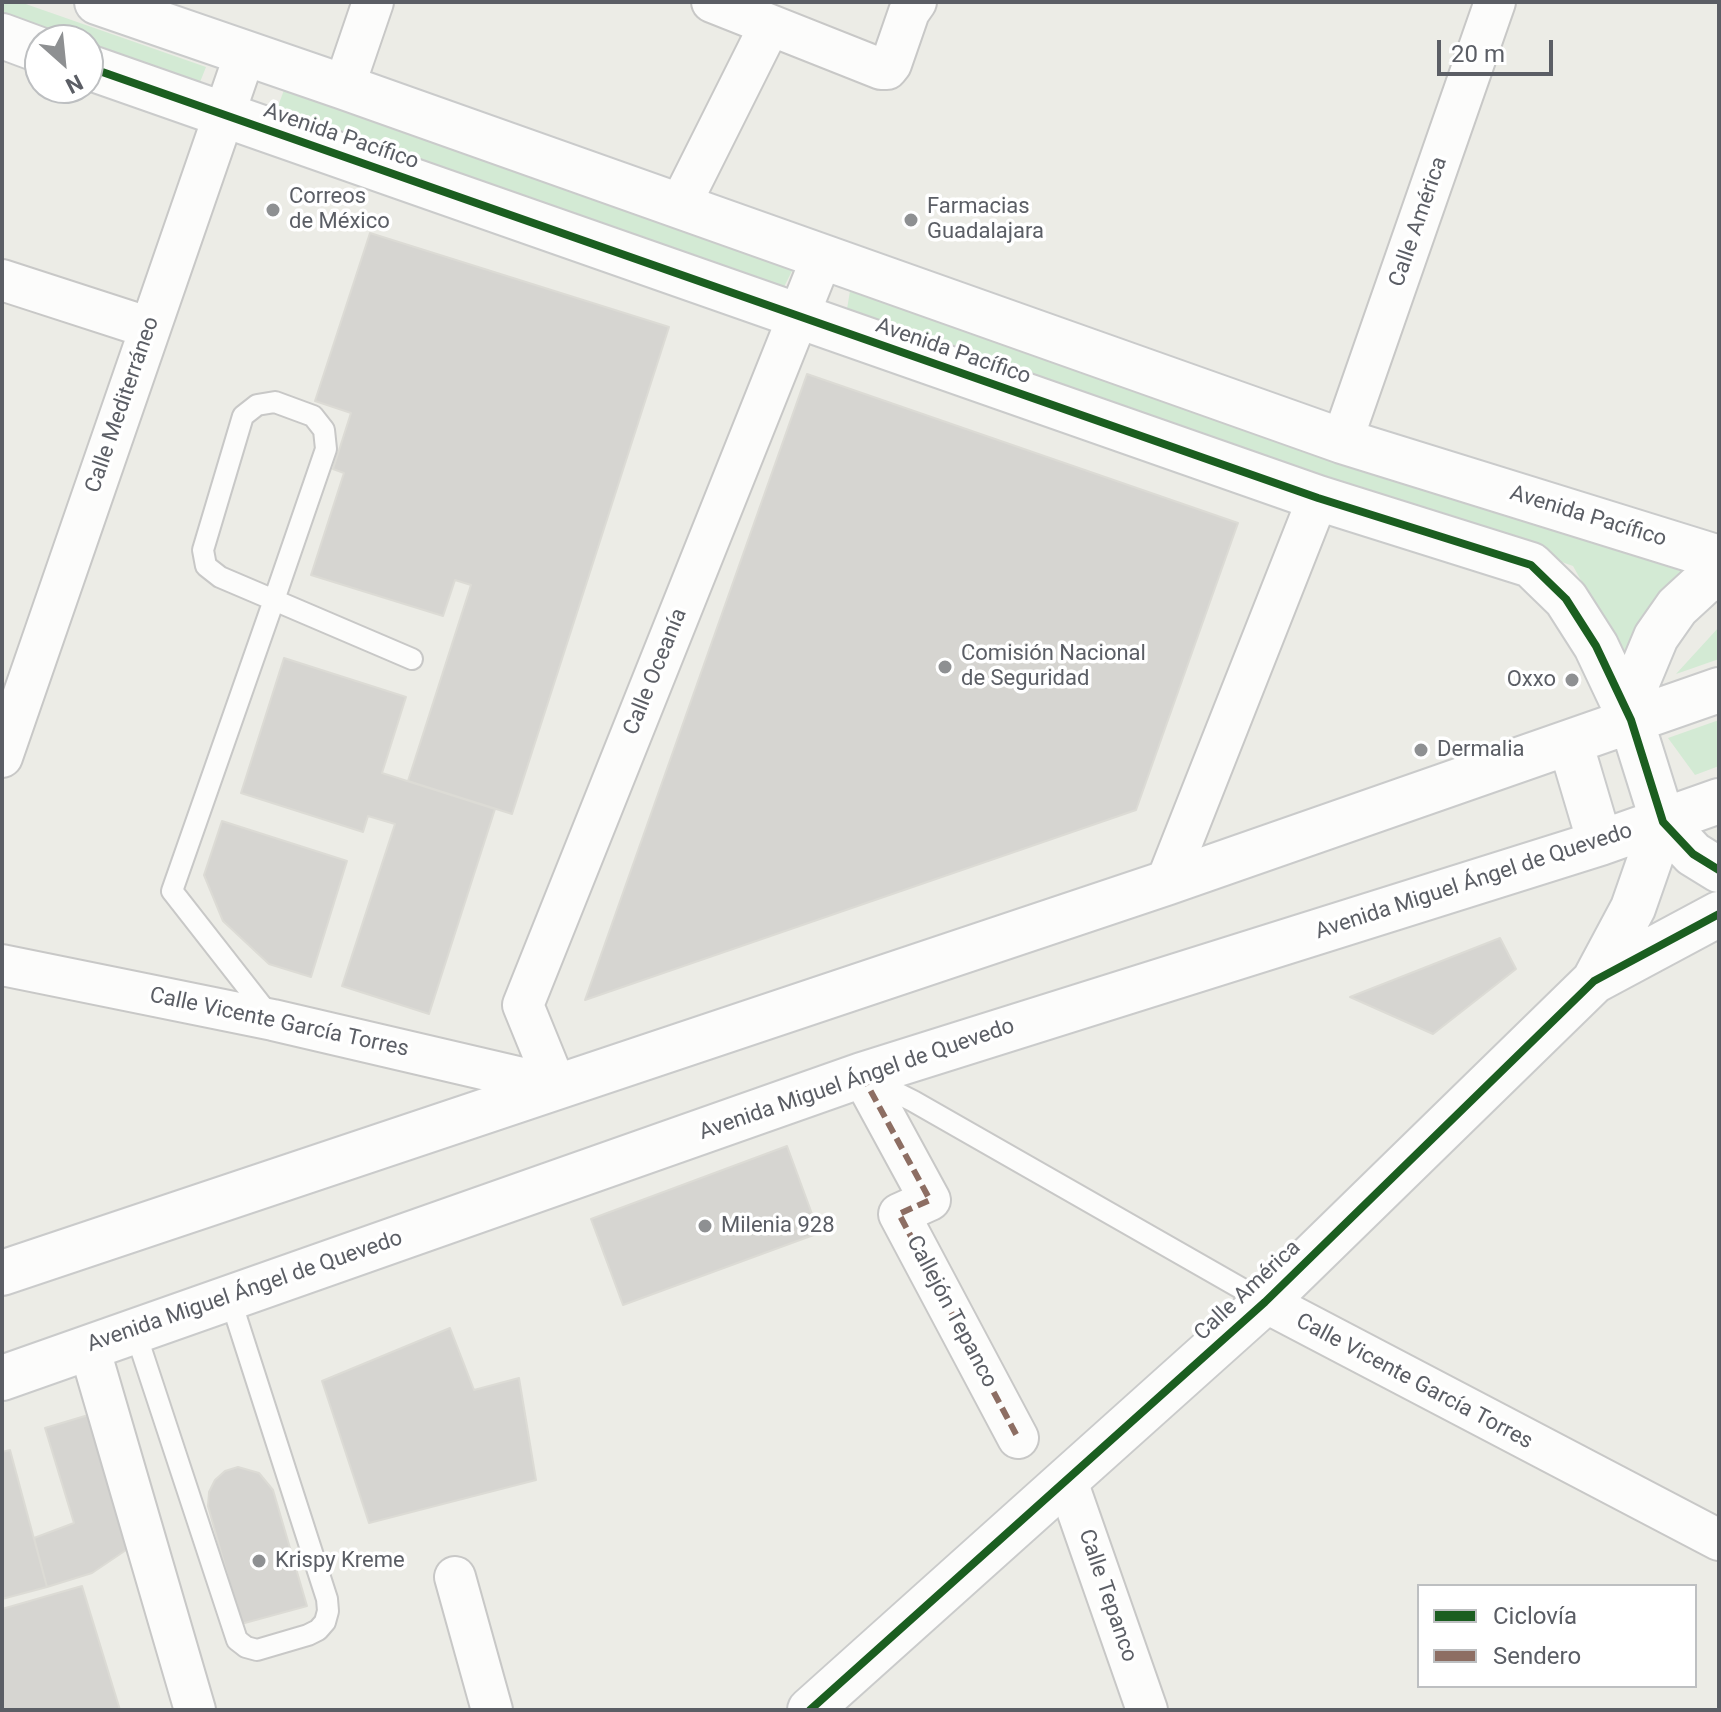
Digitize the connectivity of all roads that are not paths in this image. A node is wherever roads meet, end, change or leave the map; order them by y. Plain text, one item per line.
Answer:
1 (97, 2) edge
2 (373, 2) edge
3 (712, 2) edge
4 (916, 2) edge
5 (1495, 2) edge
6 (769, 27) junction
7 (2, 36) edge
8 (24, 44) edge
9 (245, 54) junction
10 (104, 73) edge
11 (344, 87) junction
12 (223, 114) junction
13 (679, 207) junction
14 (822, 257) junction
15 (2, 280) edge
16 (798, 317) junction
17 (150, 328) junction
18 (1342, 441) junction
19 (1318, 498) junction
20 (1719, 558) edge
21 (1719, 573) edge
22 (274, 600) junction
23 (412, 659) dead end
24 (1719, 690) edge
25 (1631, 720) junction
26 (1570, 742) junction
27 (2, 757) edge
28 (1719, 801) edge
29 (1663, 822) junction
30 (1600, 843) junction
31 (1719, 870) edge
32 (1166, 883) junction
33 (1719, 914) edge
34 (2, 965) edge
35 (1594, 981) junction
36 (273, 1020) junction
37 (862, 1075) junction
38 (556, 1086) junction
39 (2, 1273) edge
40 (230, 1298) junction
41 (1265, 1302) junction
42 (135, 1331) junction
43 (89, 1347) junction
44 (2, 1378) edge
45 (1018, 1438) dead end
46 (1067, 1481) junction
47 (1715, 1526) edge
48 (455, 1577) dead end
49 (195, 1710) edge
50 (492, 1710) edge
51 (810, 1710) edge
52 (1147, 1710) edge

1 - 9 street, Avenida Pacífico
2 - 11 street
3 - 6 street
4 - 6 street
5 - 18 street, Calle América
6 - 13 street
7 - 8 street
9 - 11 street, Avenida Pacífico
9 - 12 street, Calle Mediterráneo
10 - 12 street, Avenida Pacífico
11 - 13 street, Avenida Pacífico
12 - 16 street, Avenida Pacífico
12 - 17 street, Calle Mediterráneo
13 - 14 street, Avenida Pacífico
14 - 16 street, Calle Oceanía
14 - 18 street, Avenida Pacífico
15 - 17 street
16 - 19 street, Avenida Pacífico
16 - 38 street, Calle Oceanía
17 - 27 street, Calle Mediterráneo
18 - 20 street, Avenida Pacífico
19 - 25 street, Avenida Pacífico
19 - 32 street
21 - 25 street
22 - 22 lane
22 - 23 lane
22 - 36 lane
24 - 25 street
25 - 26 street
25 - 29 street, Avenida Pacífico
26 - 30 street
26 - 32 street
28 - 29 street, Avenida Miguel Ángel de Quevedo
29 - 30 street, Avenida Miguel Ángel de Quevedo
29 - 31 street
29 - 35 street, Calle América
30 - 37 street, Avenida Miguel Ángel de Quevedo
32 - 38 street
33 - 35 street, Calle América
34 - 36 street, Calle Vicente García Torres
35 - 41 street, Calle América
36 - 38 street, Calle Vicente García Torres
37 - 40 street, Avenida Miguel Ángel de Quevedo
37 - 41 lane, Calle Vicente García Torres
37 - 45 street, Callejón Tepanco
38 - 39 street
40 - 42 street, Avenida Miguel Ángel de Quevedo
40 - 42 lane
41 - 46 street, Calle América
41 - 47 street, Calle Vicente García Torres
42 - 43 street, Avenida Miguel Ángel de Quevedo
43 - 44 street, Avenida Miguel Ángel de Quevedo
43 - 49 street
46 - 51 street, Calle América
46 - 52 street, Calle Tepanco
48 - 50 street

